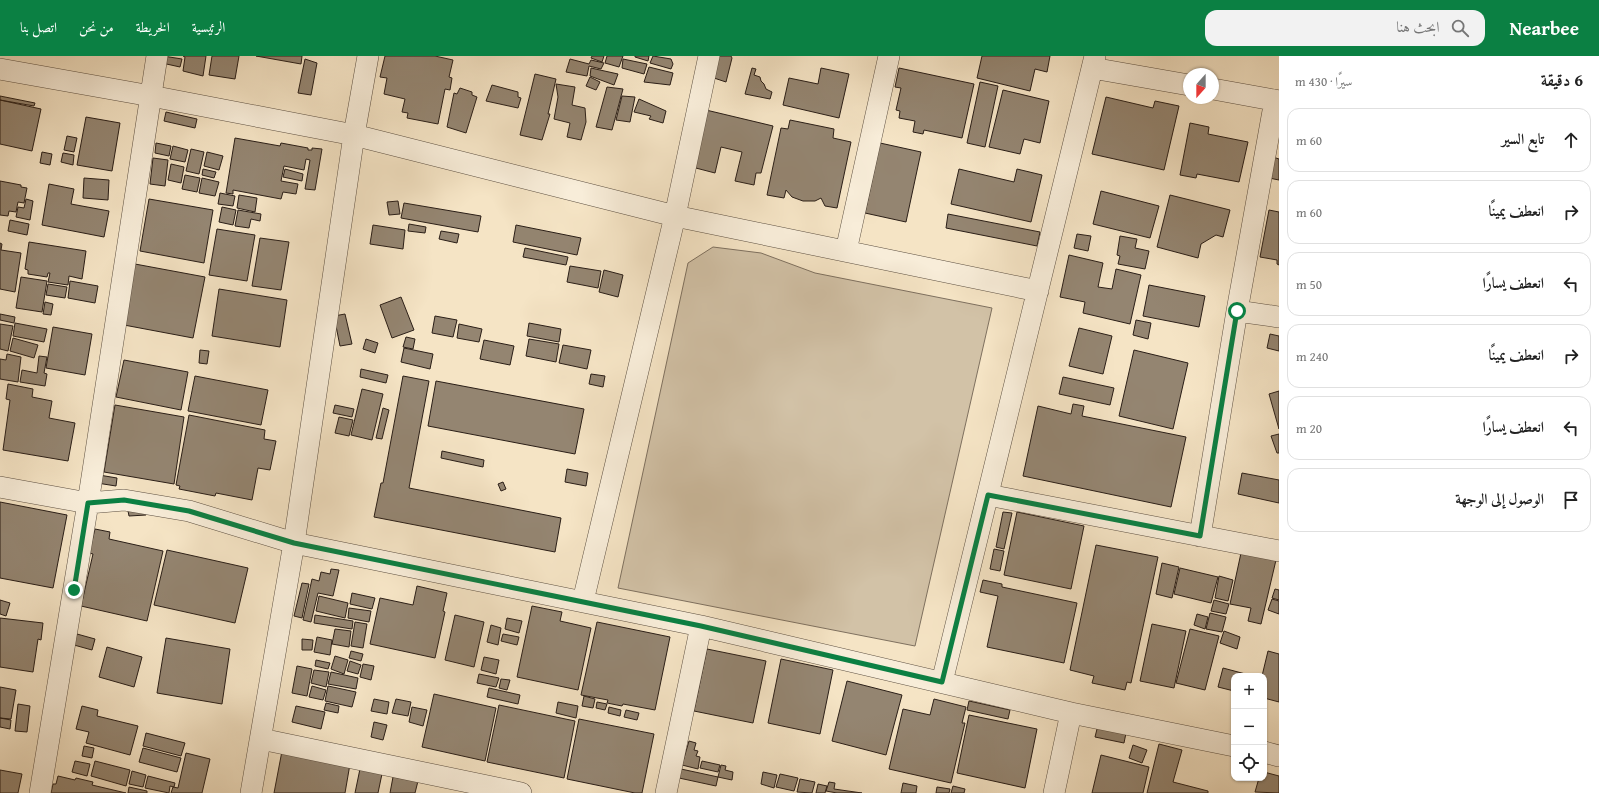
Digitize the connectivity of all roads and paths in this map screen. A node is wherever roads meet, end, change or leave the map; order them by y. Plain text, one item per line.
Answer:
1 (157, 56) edge
2 (368, 56) edge
3 (709, 56) edge
4 (889, 56) edge
5 (1093, 62) edge
6 (0, 69) edge
7 (1183, 84) edge
8 (1219, 90) edge
9 (151, 96) junction
10 (1277, 101) edge
11 (354, 135) junction
12 (675, 216) junction
13 (846, 251) junction
14 (1038, 291) junction
15 (1237, 311) junction
16 (1279, 318) edge
17 (0, 487) edge
18 (988, 495) junction
19 (88, 503) junction
20 (1200, 536) junction
21 (294, 543) junction
22 (1279, 550) edge
23 (583, 601) junction
24 (701, 626) junction
25 (942, 682) junction
26 (1071, 713) junction
27 (261, 739) junction
28 (1231, 745) edge
29 (1267, 753) edge
30 (1279, 756) edge
31 (40, 793) edge
32 (251, 793) edge
33 (521, 793) edge
34 (666, 793) edge
35 (1054, 793) edge

1 - 9 street
2 - 11 street
3 - 12 street
4 - 13 street
5 - 7 street
5 - 14 street
6 - 9 street
8 - 10 street
9 - 11 street
9 - 19 street
10 - 15 street
11 - 12 street
11 - 21 street
12 - 13 street
12 - 23 street
13 - 14 street
14 - 18 street
15 - 16 street
15 - 20 street
17 - 19 street
18 - 20 street
18 - 25 street
19 - 21 street
19 - 31 street
20 - 22 street
21 - 23 street
21 - 27 street
23 - 24 street
24 - 25 street
24 - 34 street
25 - 26 street
26 - 28 street
26 - 35 street
27 - 32 street
27 - 33 street
29 - 30 street

